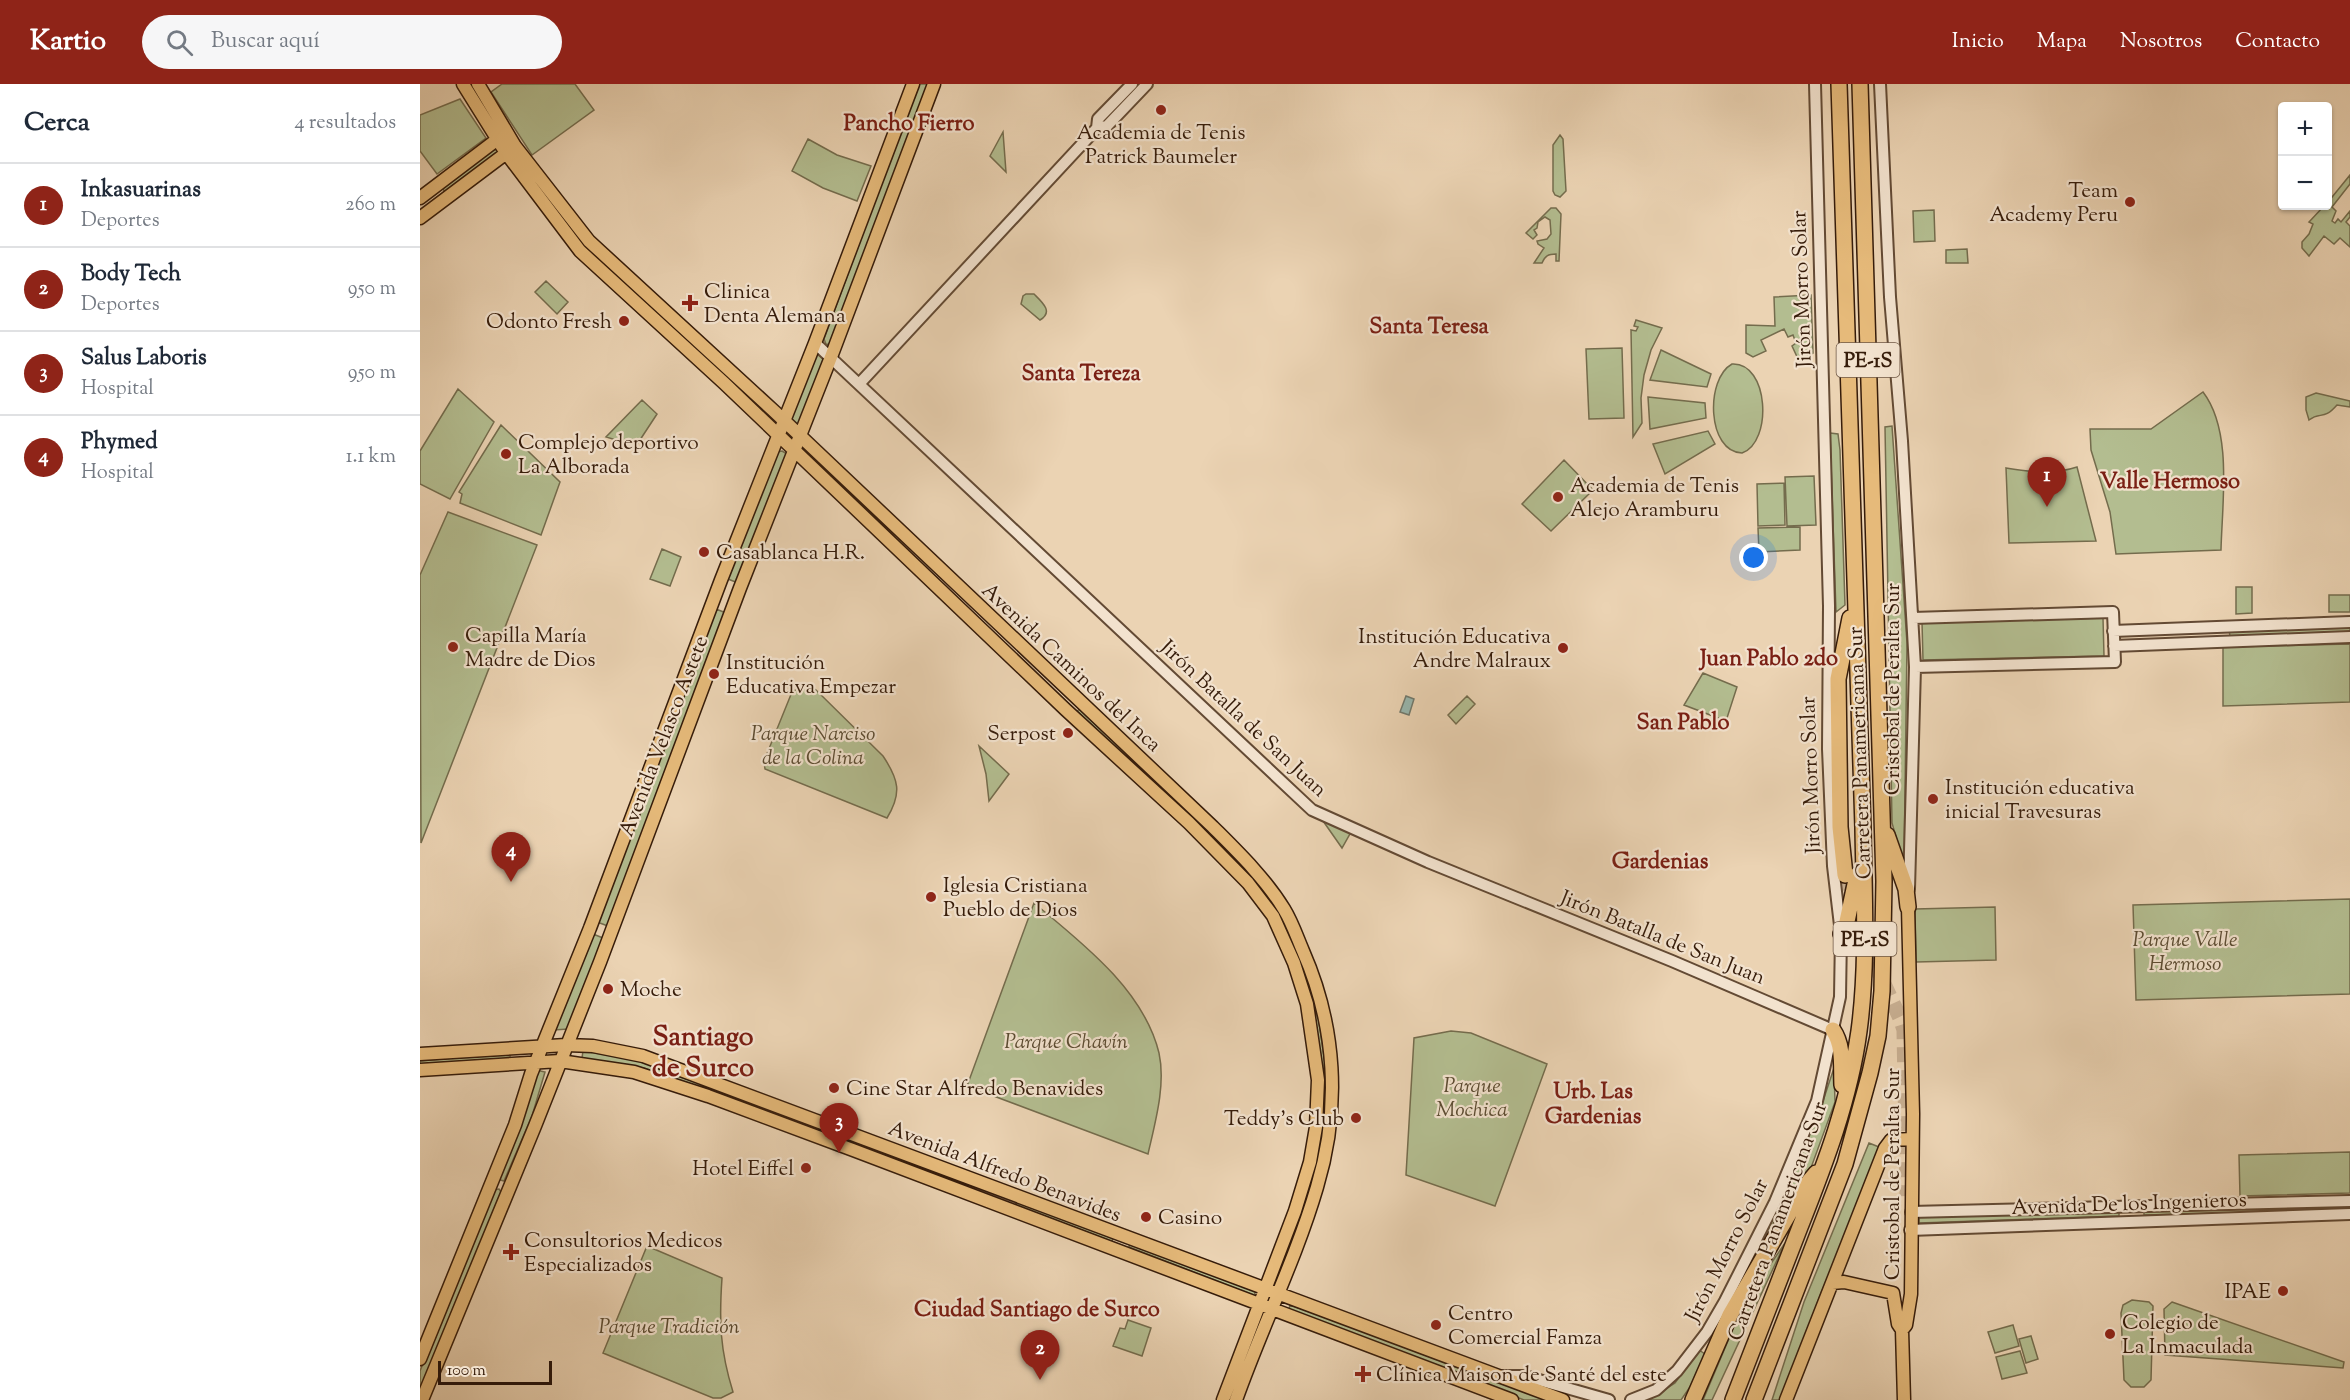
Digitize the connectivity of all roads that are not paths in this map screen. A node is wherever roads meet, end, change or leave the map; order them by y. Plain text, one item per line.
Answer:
1 (463, 84) edge
2 (478, 84) edge
3 (913, 84) edge
4 (934, 84) edge
5 (1131, 84) edge
6 (1147, 84) edge
7 (1815, 84) edge
8 (1839, 84) edge
9 (1860, 84) edge
10 (1880, 84) edge
11 (1097, 128) junction
12 (502, 136) junction
13 (511, 150) junction
14 (420, 198) edge
15 (420, 218) edge
16 (815, 343) junction
17 (831, 357) junction
18 (860, 383) junction
19 (783, 420) junction
20 (778, 434) junction
21 (799, 435) junction
22 (794, 449) junction
23 (721, 580) junction
24 (740, 588) junction
25 (714, 599) junction
26 (1855, 604) junction
27 (733, 606) junction
28 (1914, 618) junction
29 (2350, 622) edge
30 (2113, 631) junction
31 (2350, 637) edge
32 (2114, 646) junction
33 (1915, 667) junction
34 (1882, 820) junction
35 (1863, 828) junction
36 (1845, 875) tunnel mouth
37 (1908, 907) junction
38 (1841, 934) junction
39 (577, 1016) junction
40 (1833, 1030) junction
41 (543, 1045) junction
42 (566, 1045) junction
43 (593, 1046) junction
44 (420, 1054) edge
45 (560, 1061) junction
46 (536, 1062) junction
47 (420, 1070) edge
48 (1843, 1104) junction
49 (1912, 1139) junction
50 (1827, 1158) junction
51 (2350, 1201) edge
52 (1911, 1212) junction
53 (1931, 1212) junction
54 (2350, 1214) edge
55 (1931, 1229) junction
56 (1910, 1230) junction
57 (1832, 1283) junction
58 (1264, 1289) junction
59 (1277, 1294) junction
60 (1265, 1305) junction
61 (1902, 1330) junction
62 (420, 1359) edge
63 (1501, 1376) junction
64 (1692, 1397) edge
65 (422, 1400) edge
66 (1223, 1400) edge
67 (1236, 1400) edge
68 (1512, 1400) edge
69 (1563, 1400) edge
70 (1609, 1400) edge
71 (1631, 1400) edge
72 (1733, 1400) edge
73 (1754, 1400) edge
74 (1786, 1400) edge
75 (1904, 1400) edge

1 - 12 main road, Avenida Caminos del Inca
2 - 12 main road, Avenida Caminos del Inca
3 - 16 main road, Avenida Velasco Astete
4 - 17 main road, Avenida Velasco Astete
5 - 11 street
6 - 11 street
7 - 38 street, Jirón Morro Solar
8 - 26 highway, Carretera Panamericana Sur / PE-1S
9 - 34 highway, Carretera Panamericana Sur / PE-1S
10 - 28 street, Cristobal de Peralta Sur
11 - 18 street
12 - 13 main road, Avenida Caminos del Inca
12 - 14 main road
13 - 15 main road
13 - 19 main road, Avenida Caminos del Inca
13 - 20 main road, Avenida Caminos del Inca
16 - 17 street, Jirón Batalla de San Juan
16 - 19 main road, Avenida Velasco Astete
17 - 18 street, Jirón Batalla de San Juan
17 - 21 main road, Avenida Velasco Astete
18 - 40 street, Jirón Batalla de San Juan
19 - 20 main road, Avenida Velasco Astete
19 - 21 main road, Avenida Caminos del Inca
20 - 22 main road, Avenida Caminos del Inca
20 - 23 main road, Avenida Velasco Astete
21 - 22 main road, Avenida Velasco Astete
21 - 59 main road, Avenida Caminos del Inca
22 - 24 main road, Avenida Velasco Astete
22 - 58 main road, Avenida Caminos del Inca
23 - 24 main road
23 - 25 main road, Avenida Velasco Astete
24 - 27 main road, Avenida Velasco Astete
25 - 27 main road
25 - 41 main road, Avenida Velasco Astete
26 - 35 highway, Carretera Panamericana Sur / PE-1S
26 - 36 highway
27 - 39 main road, Avenida Velasco Astete
28 - 30 street
28 - 33 street, Cristobal de Peralta Sur
29 - 30 street
30 - 32 street
31 - 32 street
32 - 33 street
33 - 37 street, Cristobal de Peralta Sur
34 - 37 highway
34 - 73 highway, Carretera Panamericana Sur / PE-1S
35 - 38 highway
35 - 48 highway, Carretera Panamericana Sur / PE-1S
37 - 49 main road, Cristobal de Peralta Sur
38 - 40 street, Jirón Morro Solar
39 - 42 main road, Avenida Velasco Astete
39 - 43 main road
40 - 48 highway
40 - 71 street, Jirón Morro Solar
41 - 42 main road, Avenida Alfredo Benavides
41 - 44 main road, Avenida Alfredo Benavides
41 - 46 main road, Avenida Velasco Astete
42 - 43 main road, Avenida Alfredo Benavides
42 - 45 main road, Avenida Velasco Astete
43 - 58 main road, Avenida Alfredo Benavides
45 - 46 main road, Avenida Alfredo Benavides
45 - 60 main road, Avenida Alfredo Benavides
45 - 65 main road, Avenida Velasco Astete
46 - 47 main road, Avenida Alfredo Benavides
46 - 62 main road, Avenida Velasco Astete
48 - 50 highway, Carretera Panamericana Sur / PE-1S
49 - 52 main road, Cristobal de Peralta Sur
49 - 57 main road
50 - 64 highway
50 - 72 highway, Carretera Panamericana Sur / PE-1S
51 - 53 street, Avenida De los Ingenieros
52 - 53 street, Avenida De los Ingenieros
52 - 56 main road, Cristobal de Peralta Sur
53 - 55 street
54 - 55 street, Avenida De los Ingenieros
55 - 56 street, Avenida De los Ingenieros
56 - 61 main road, Cristobal de Peralta Sur
57 - 61 main road
57 - 74 main road
58 - 59 main road, Avenida Alfredo Benavides
58 - 60 main road, Avenida Caminos del Inca
59 - 60 main road, Avenida Caminos del Inca
59 - 63 main road, Avenida Alfredo Benavides
60 - 66 main road, Avenida Caminos del Inca
60 - 67 main road, Avenida Caminos del Inca
60 - 68 main road, Avenida Alfredo Benavides
61 - 75 main road
63 - 69 main road, Avenida Alfredo Benavides
63 - 70 street

